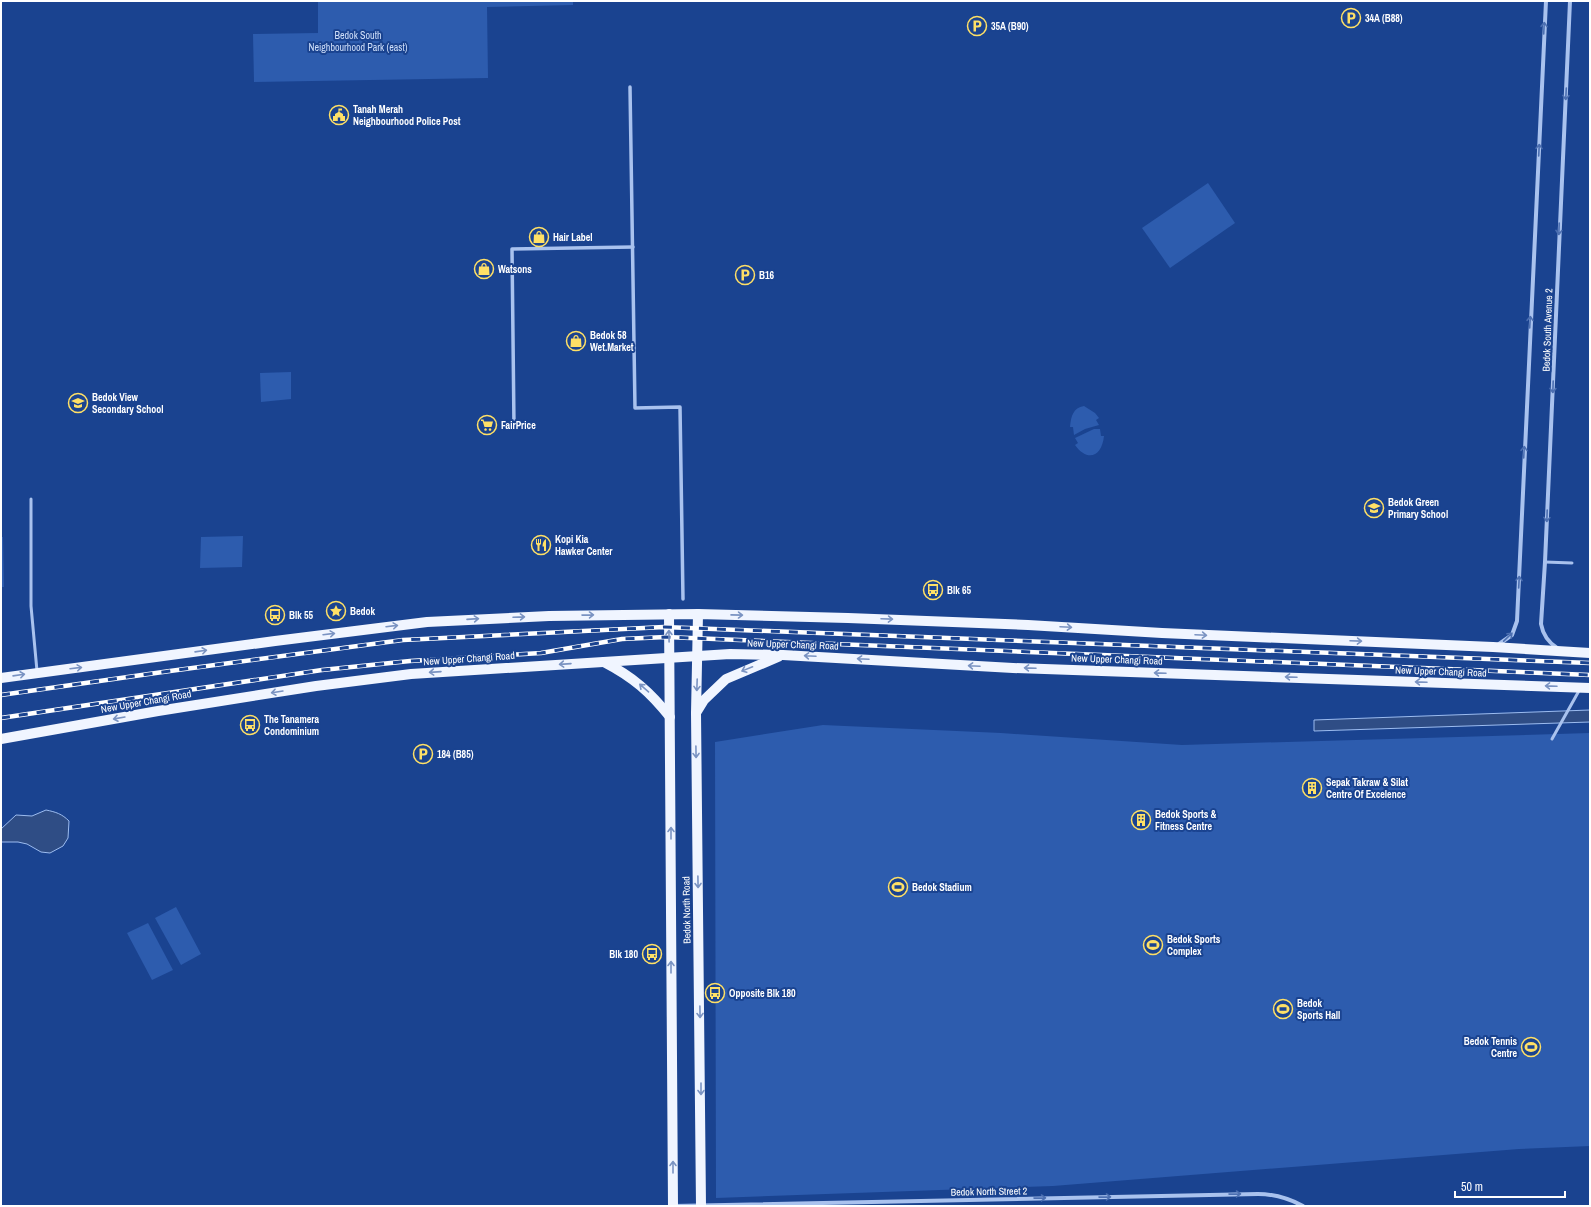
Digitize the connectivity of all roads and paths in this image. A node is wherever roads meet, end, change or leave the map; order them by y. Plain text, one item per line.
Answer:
1 (1546, 1) edge
2 (1570, 1) edge
3 (630, 87) dead end
4 (633, 247) junction
5 (514, 426) dead end
6 (30, 499) dead end
7 (1545, 562) junction
8 (1572, 563) dead end
9 (683, 599) dead end
10 (669, 614) junction
11 (698, 614) junction
12 (1493, 647) junction
13 (1562, 651) junction
14 (1590, 653) edge
15 (783, 655) junction
16 (698, 656) junction
17 (669, 659) junction
18 (604, 662) junction
19 (37, 673) junction
20 (1, 678) edge
21 (1585, 688) edge
22 (696, 713) junction
23 (670, 717) junction
24 (1, 739) edge
25 (1552, 740) dead end
26 (796, 1205) edge
27 (673, 1206) edge
28 (701, 1206) edge
29 (1303, 1206) edge

12 -> 1 street, Bedok South Avenue 2
2 -> 7 street, Bedok South Avenue 2
3 - 4 street
4 - 5 street
4 - 9 street
6 - 19 lane
7 - 8 lane
7 - 13 street, Bedok South Avenue 2
10 - 11 main road
17 -> 10 main road, Bedok North Road
19 -> 10 main road
11 -> 12 main road
11 - 16 main road, Bedok North Road
12 - 13 main road
13 - 14 main road
15 - 16 main road, New Upper Changi Road
21 -> 15 main road, New Upper Changi Road
15 -> 22 main road
16 - 17 main road, New Upper Changi Road
16 -> 22 main road, Bedok North Road
17 - 18 main road, New Upper Changi Road
17 - 23 main road, Bedok North Road
23 -> 18 main road
18 -> 24 main road, New Upper Changi Road
20 -> 19 main road
21 - 25 lane
22 -> 28 main road, Bedok North Road
27 -> 23 main road, Bedok North Road
26 - 28 street, Bedok North Street 2
26 -> 29 street, Bedok North Street 2
27 - 28 street, Bedok North Street 2

